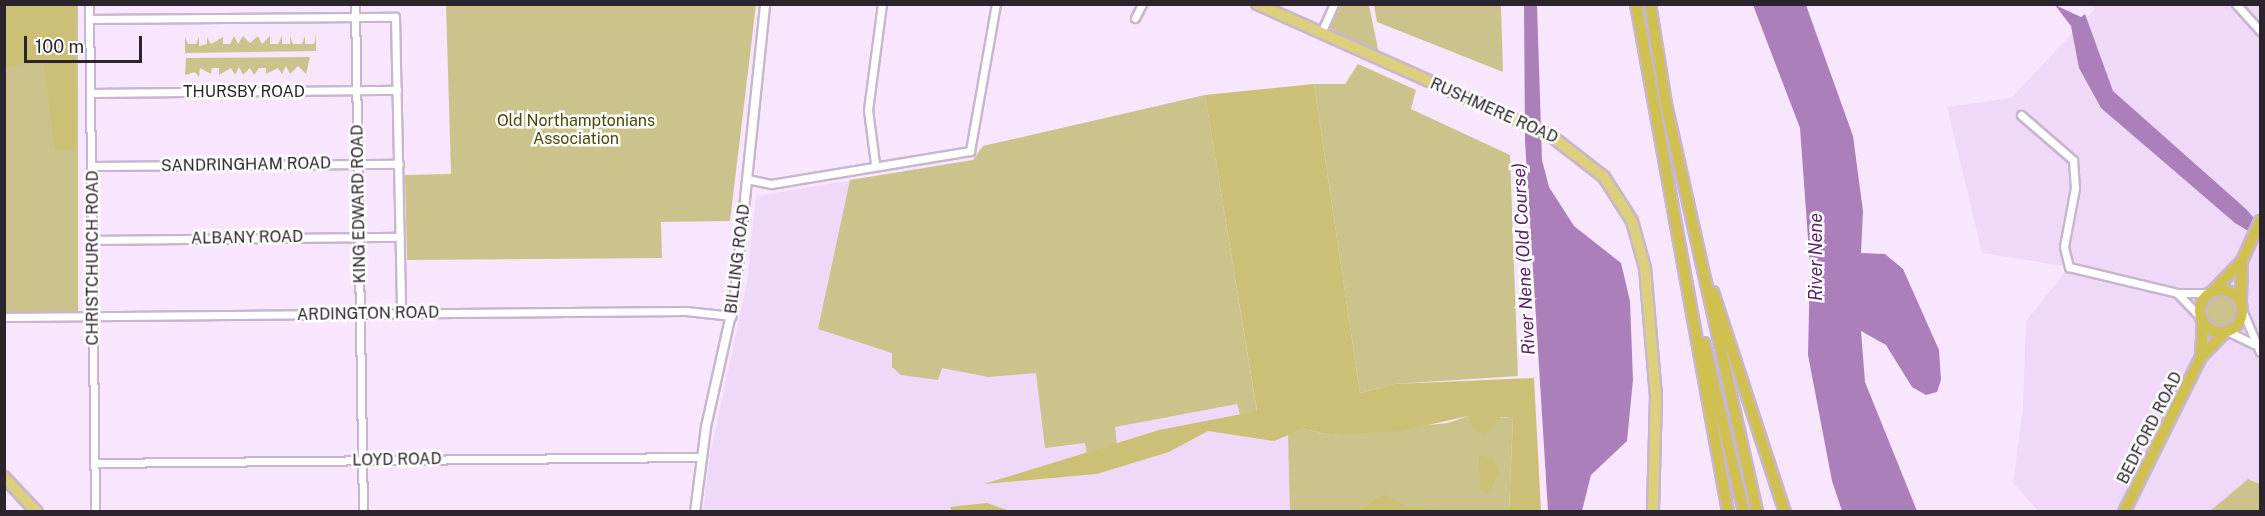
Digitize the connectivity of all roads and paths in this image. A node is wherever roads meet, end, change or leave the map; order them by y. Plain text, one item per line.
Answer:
1 (89, 4) edge
2 (355, 4) edge
3 (765, 4) edge
4 (882, 4) edge
5 (996, 4) edge
6 (1142, 4) edge
7 (1257, 4) edge
8 (1334, 4) edge
9 (1636, 4) edge
10 (1650, 4) edge
11 (2236, 4) edge
12 (355, 17) junction
13 (1135, 18) dead end
14 (90, 19) junction
15 (2260, 31) edge
16 (1321, 33) junction
17 (397, 90) junction
18 (357, 91) junction
19 (92, 93) junction
20 (2021, 115) dead end
21 (358, 164) junction
22 (399, 164) junction
23 (874, 164) junction
24 (93, 166) junction
25 (747, 179) junction
26 (2260, 221) edge
27 (360, 237) junction
28 (400, 237) junction
29 (93, 240) junction
30 (1680, 244) junction
31 (1701, 261) junction
32 (2242, 261) junction
33 (2211, 292) junction
34 (2177, 293) junction
35 (2242, 307) junction
36 (360, 314) junction
37 (401, 314) junction
38 (732, 315) junction
39 (93, 316) junction
40 (4, 317) edge
41 (2202, 320) junction
42 (2226, 331) junction
43 (2254, 344) junction
44 (2260, 352) edge
45 (2201, 357) junction
46 (700, 457) junction
47 (362, 460) junction
48 (95, 463) junction
49 (4, 477) edge
50 (37, 512) edge
51 (95, 512) edge
52 (363, 512) edge
53 (695, 512) edge
54 (1653, 512) edge
55 (1728, 512) edge
56 (1744, 512) edge
57 (1757, 512) edge
58 (1785, 512) edge
59 (2124, 512) edge

1 - 14 street, CHRISTCHURCH ROAD
2 - 12 street, KING EDWARD ROAD
3 - 25 street, BILLING ROAD
4 - 23 street
5 - 23 street
6 - 13 street
7 - 16 main road, RUSHMERE ROAD
8 - 16 street
9 - 30 highway
10 - 31 highway
11 - 15 street
12 - 14 street
12 - 17 street
12 - 18 street, KING EDWARD ROAD
14 - 19 street, CHRISTCHURCH ROAD
16 - 54 main road, RUSHMERE ROAD
17 - 18 street, THURSBY ROAD
17 - 22 street
18 - 19 street, THURSBY ROAD
18 - 21 street, KING EDWARD ROAD
19 - 24 street, CHRISTCHURCH ROAD
20 - 34 street
21 - 22 street, SANDRINGHAM ROAD
21 - 24 street, SANDRINGHAM ROAD
21 - 27 street, KING EDWARD ROAD
22 - 28 street
23 - 25 street
24 - 29 street, CHRISTCHURCH ROAD
25 - 38 street, BILLING ROAD
26 - 32 highway
27 - 28 street, ALBANY ROAD
27 - 29 street, ALBANY ROAD
27 - 36 street, KING EDWARD ROAD
28 - 37 street
29 - 39 street, CHRISTCHURCH ROAD
30 - 55 highway
30 - 56 highway
31 - 57 highway
31 - 58 highway
32 - 33 highway
32 - 35 highway
33 - 34 street
33 - 35 highway
33 - 41 highway
34 - 41 street
35 - 42 highway
35 - 43 street
36 - 37 street, ARDINGTON ROAD
36 - 39 street, ARDINGTON ROAD
36 - 47 street, KING EDWARD ROAD
37 - 38 street, ARDINGTON ROAD
38 - 46 street, BILLING ROAD
39 - 40 street, ARDINGTON ROAD
39 - 48 street, CHRISTCHURCH ROAD
41 - 42 highway
41 - 45 highway, BEDFORD ROAD
42 - 43 street
42 - 45 highway, BEDFORD ROAD
43 - 44 street
45 - 59 highway, BEDFORD ROAD
46 - 47 street, LOYD ROAD
46 - 53 street, BILLING ROAD
47 - 48 street, LOYD ROAD
47 - 52 street, KING EDWARD ROAD
48 - 51 street, CHRISTCHURCH ROAD
49 - 50 main road

